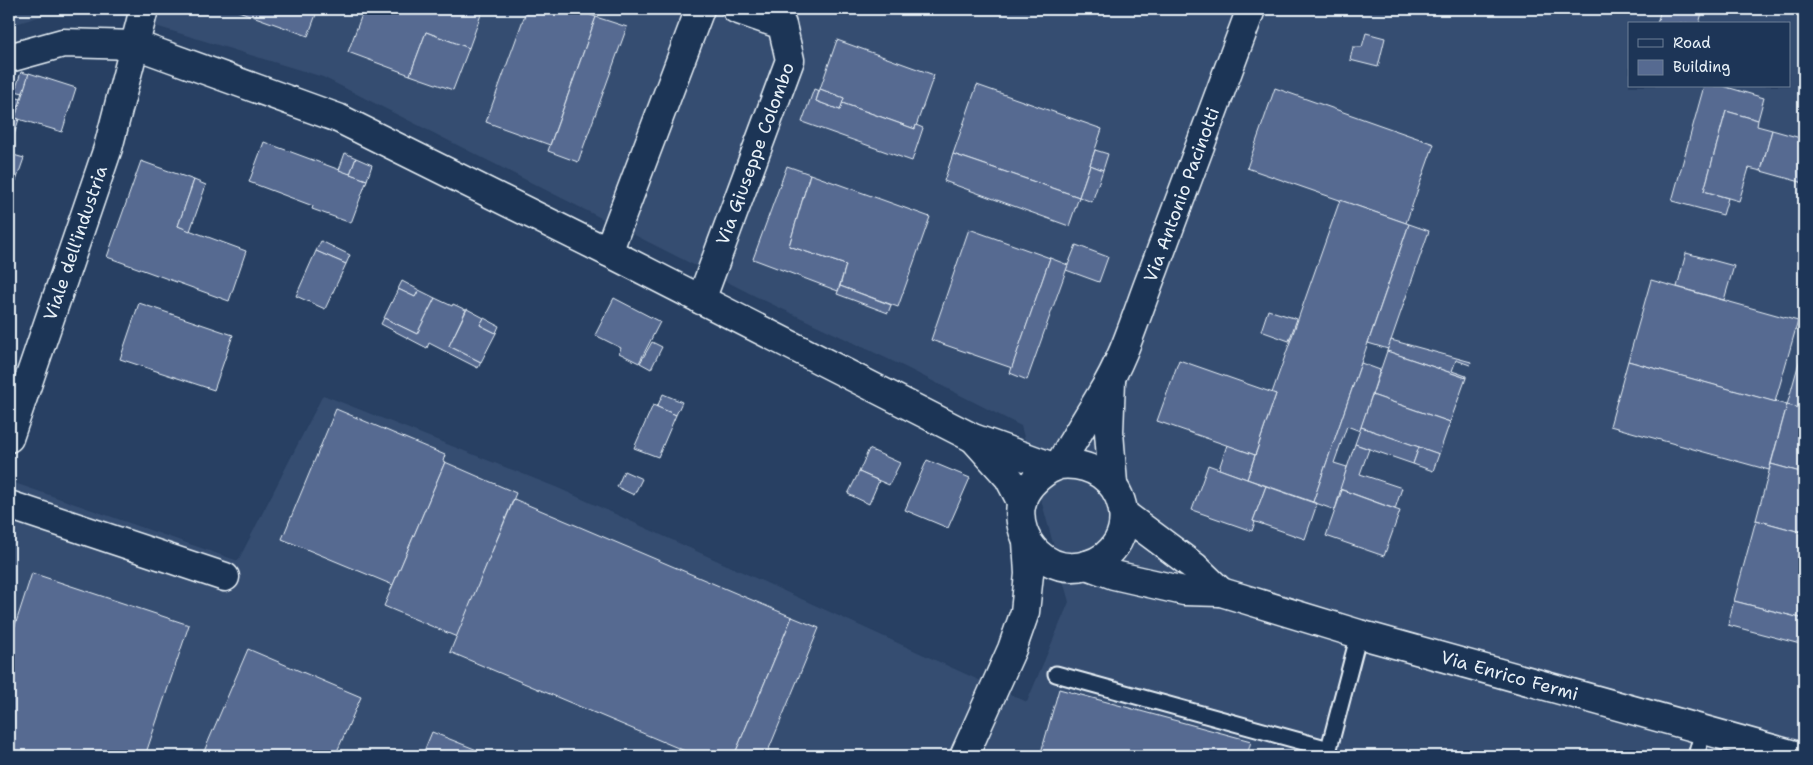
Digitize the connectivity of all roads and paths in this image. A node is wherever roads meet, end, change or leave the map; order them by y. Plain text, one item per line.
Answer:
1 (144, 9) edge
2 (700, 9) edge
3 (736, 9) edge
4 (1251, 9) edge
5 (136, 45) junction
6 (9, 58) edge
7 (608, 252) junction
8 (701, 300) junction
9 (1111, 379) junction
10 (9, 438) edge
11 (973, 438) junction
12 (1055, 466) junction
13 (1113, 484) junction
14 (1022, 503) junction
15 (9, 505) edge
16 (1124, 514) junction
17 (1027, 541) junction
18 (1081, 566) junction
19 (225, 577) dead end
20 (1221, 592) junction
21 (1025, 612) junction
22 (1359, 634) junction
23 (1056, 674) dead end
24 (1703, 730) junction
25 (1328, 753) edge
26 (964, 756) edge
27 (1696, 756) edge
28 (1798, 756) edge

1 - 5 street, Viale dell'industria
2 - 7 street
3 - 8 street, Via Giuseppe Colombo
4 - 9 street, Via Antonio Pacinotti
5 - 6 street
5 - 7 street
5 - 10 street, Viale dell'industria
7 - 8 street
8 - 11 street
9 - 12 street, Via Antonio Pacinotti
9 - 13 street, Via Antonio Pacinotti
11 - 12 street
11 - 14 street
12 - 13 street, Via Antonio Pacinotti
12 - 14 street, Via Antonio Pacinotti
13 - 16 street, Via Antonio Pacinotti
14 - 17 street, Via Antonio Pacinotti
15 - 19 street
16 - 18 street, Via Antonio Pacinotti
16 - 20 street
17 - 18 street, Via Antonio Pacinotti
17 - 21 street, Via Antonio Pacinotti
18 - 20 street
18 - 21 street, Via Antonio Pacinotti
20 - 22 street, Via Enrico Fermi
21 - 26 street, Via Antonio Pacinotti
22 - 24 street, Via Enrico Fermi
22 - 25 lane
23 - 25 lane
24 - 27 lane
24 - 28 street, Via Enrico Fermi

